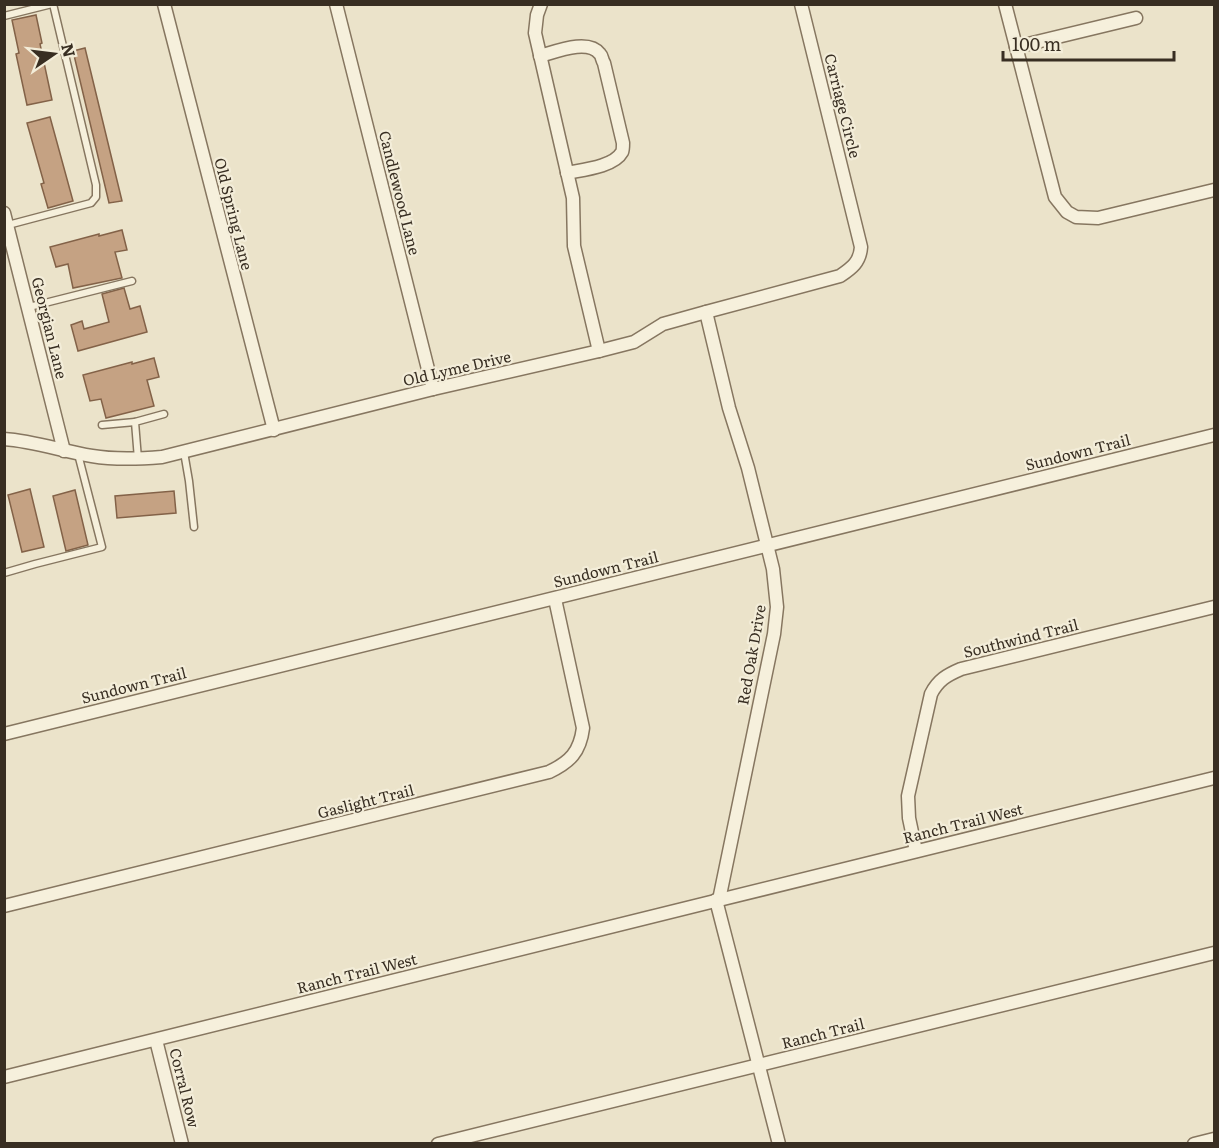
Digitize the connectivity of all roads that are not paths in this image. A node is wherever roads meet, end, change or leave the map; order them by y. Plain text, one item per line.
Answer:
1 (52, 4) edge
2 (164, 4) edge
3 (336, 4) edge
4 (541, 4) edge
5 (801, 4) edge
6 (1005, 4) edge
7 (4, 16) edge
8 (1136, 18) dead end
9 (1016, 47) junction
10 (540, 56) junction
11 (567, 173) junction
12 (1215, 190) edge
13 (854, 215) joint
14 (6, 219) edge
15 (132, 281) dead end
16 (29, 308) junction
17 (706, 312) junction
18 (599, 351) junction
19 (433, 390) junction
20 (164, 414) dead end
21 (135, 422) junction
22 (102, 425) dead end
23 (274, 430) junction
24 (1215, 435) edge
25 (4, 439) edge
26 (64, 450) junction
27 (184, 451) junction
28 (78, 453) junction
29 (138, 459) junction
30 (194, 527) dead end
31 (767, 545) junction
32 (4, 565) edge
33 (5, 573) edge
34 (555, 599) junction
35 (1215, 607) edge
36 (4, 734) edge
37 (1215, 778) edge
38 (916, 851) junction
39 (718, 900) junction
40 (4, 906) edge
41 (1215, 952) edge
42 (156, 1040) junction
43 (759, 1065) junction
44 (4, 1077) edge
45 (1215, 1139) edge
46 (182, 1143) edge
47 (438, 1143) edge
48 (779, 1143) edge
49 (1194, 1143) edge

1 - 7 lane
1 - 14 lane
2 - 23 street, Old Spring Lane
3 - 19 street, Candlewood Lane
4 - 10 street
5 - 13 street, Carriage Circle
6 - 9 street
8 - 9 street
9 - 12 street
10 - 11 street
10 - 11 street
11 - 18 street
13 - 17 street, Old Lyme Drive
14 - 16 street, Georgian Lane
15 - 16 lane
16 - 26 street, Georgian Lane
17 - 18 street, Old Lyme Drive
17 - 31 street, Red Oak Drive
18 - 19 street, Old Lyme Drive
19 - 23 street, Old Lyme Drive
20 - 21 lane
21 - 22 lane
21 - 29 lane
23 - 27 street, Old Lyme Drive
24 - 31 street, Sundown Trail
25 - 26 street, Old Lyme Drive
26 - 28 street, Old Lyme Drive
27 - 29 street, Old Lyme Drive
27 - 30 lane
28 - 29 street, Old Lyme Drive
28 - 33 lane
31 - 34 street, Sundown Trail
31 - 39 street, Red Oak Drive
32 - 33 lane
34 - 36 street, Sundown Trail
34 - 40 street, Gaslight Trail
35 - 38 street, Southwind Trail
37 - 38 street, Ranch Trail West
38 - 39 street, Ranch Trail West
39 - 42 street, Ranch Trail West
39 - 43 street, Red Oak Drive
41 - 43 street, Ranch Trail
42 - 44 street, Ranch Trail West
42 - 46 street, Corral Row
43 - 47 street, Ranch Trail
43 - 48 street, Red Oak Drive
45 - 49 street

